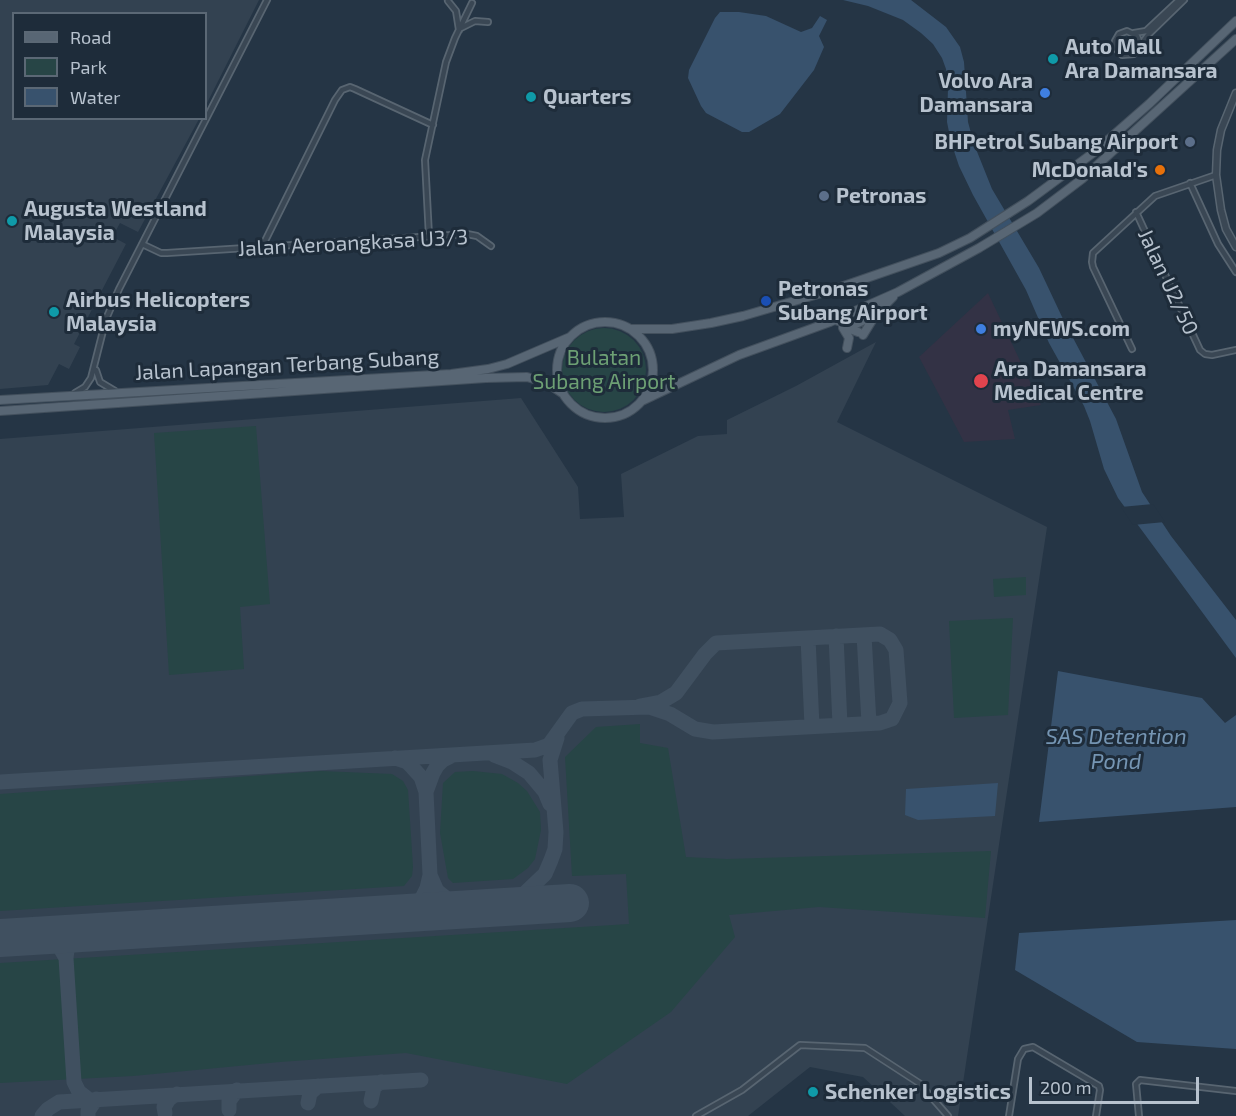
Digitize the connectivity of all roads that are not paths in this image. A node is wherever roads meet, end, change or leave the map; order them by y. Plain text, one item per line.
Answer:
1 (267, 0) edge
2 (1179, 0) edge
3 (1184, 0) edge
4 (448, 1) edge
5 (472, 3) dead end
6 (1236, 21) edge
7 (488, 22) dead end
8 (459, 30) junction
9 (1134, 33) junction
10 (1236, 39) edge
11 (1140, 44) junction
12 (1236, 93) edge
13 (207, 117) edge
14 (206, 120) edge
15 (433, 126) junction
16 (1216, 175) junction
17 (1190, 183) junction
18 (1136, 212) junction
19 (429, 236) junction
20 (142, 244) junction
21 (491, 246) dead end
22 (262, 247) junction
23 (1236, 247) edge
24 (1236, 272) edge
25 (898, 292) junction
26 (876, 314) junction
27 (835, 322) junction
28 (631, 329) junction
29 (570, 337) junction
30 (847, 348) dead end
31 (1132, 349) dead end
32 (1236, 350) edge
33 (95, 367) junction
34 (120, 393) junction
35 (562, 393) junction
36 (68, 396) junction
37 (0, 400) edge
38 (642, 401) junction
39 (0, 411) edge
40 (1236, 1091) edge
41 (696, 1116) edge
42 (948, 1116) edge
43 (1009, 1116) edge
44 (1096, 1116) edge
45 (1139, 1116) edge

1 - 13 street
2 - 9 street
3 - 11 street
4 - 8 street
5 - 8 street
6 - 28 main road
7 - 8 street
8 - 15 street
9 - 11 street
9 - 11 street
10 - 25 main road
12 - 16 street
14 - 20 street
15 - 19 street
15 - 22 street
16 - 17 street
16 - 23 street
17 - 18 street
17 - 24 street
18 - 31 street
18 - 32 street, Jalan U2/50
19 - 21 street, Jalan Aeroangkasa U3/3
19 - 22 street, Jalan Aeroangkasa U3/3
20 - 22 street, Jalan Aeroangkasa U3/3
20 - 33 street
25 - 26 main road
25 - 27 main road
26 - 27 main road
26 - 27 main road
27 - 30 main road
27 - 38 main road
28 - 29 main road
28 - 38 main road
29 - 34 main road, Jalan Lapangan Terbang Subang
29 - 35 main road
33 - 34 street
33 - 36 street
34 - 36 main road, Jalan Lapangan Terbang Subang
35 - 38 main road
35 - 39 main road, Jalan Lapangan Terbang Subang
36 - 37 main road, Jalan Lapangan Terbang Subang
40 - 45 street
41 - 42 street
43 - 44 street

